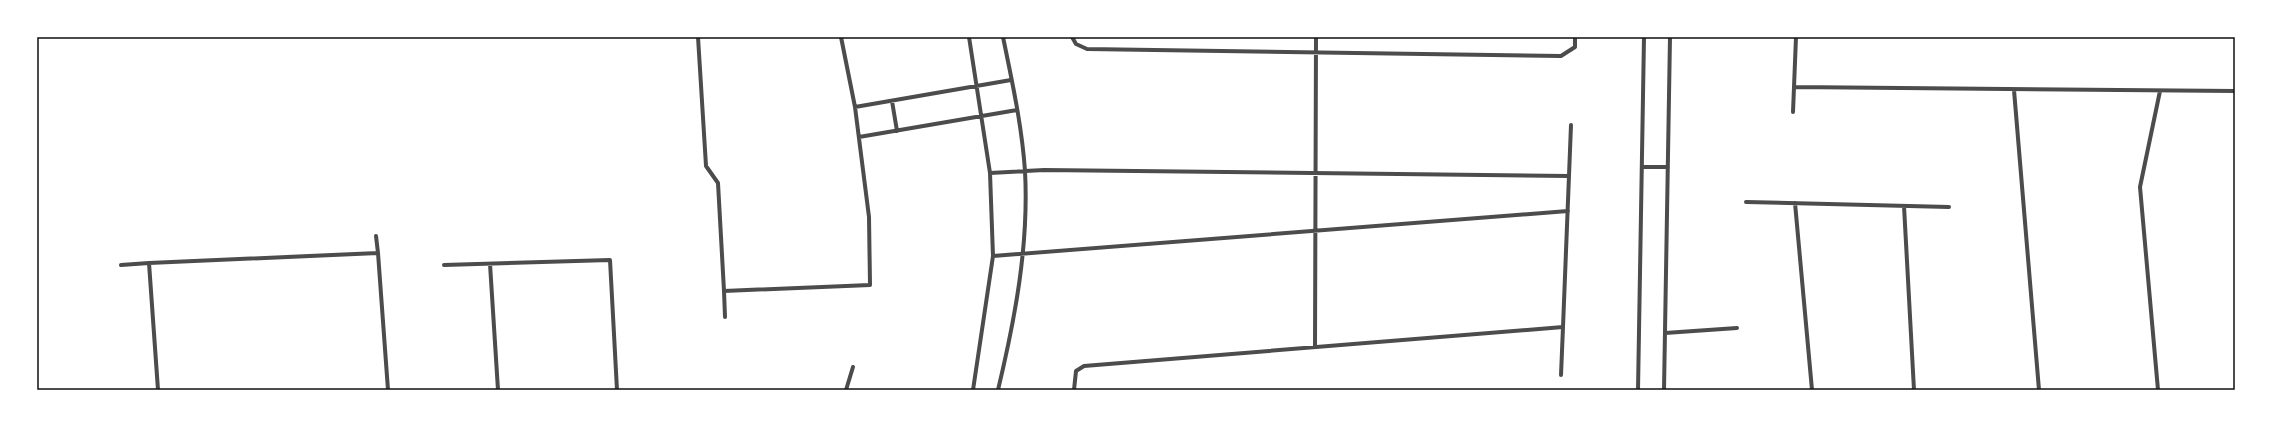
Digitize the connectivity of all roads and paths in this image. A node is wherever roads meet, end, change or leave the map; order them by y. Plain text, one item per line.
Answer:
1 (698, 37) edge
2 (841, 37) edge
3 (969, 37) edge
4 (1003, 37) edge
5 (1072, 37) edge
6 (1316, 37) edge
7 (1575, 37) edge
8 (1644, 37) edge
9 (1670, 37) edge
10 (1796, 37) edge
11 (1316, 52) junction
12 (1011, 80) junction
13 (977, 86) junction
14 (1794, 87) junction
15 (2014, 90) junction
16 (2160, 91) junction
17 (2235, 92) edge
18 (892, 101) junction
19 (855, 107) junction
20 (1017, 110) junction
21 (1794, 112) dead end
22 (982, 116) junction
23 (1572, 125) dead end
24 (897, 131) junction
25 (859, 137) junction
26 (1642, 167) junction
27 (1668, 167) junction
28 (1025, 170) junction
29 (990, 173) junction
30 (1315, 173) junction
31 (1570, 176) junction
32 (1746, 202) dead end
33 (1796, 203) junction
34 (1904, 206) junction
35 (1949, 207) dead end
36 (1568, 211) junction
37 (1315, 232) junction
38 (376, 236) dead end
39 (378, 253) junction
40 (1024, 254) junction
41 (993, 256) junction
42 (149, 264) junction
43 (490, 264) junction
44 (121, 265) dead end
45 (444, 265) dead end
46 (724, 291) junction
47 (725, 317) dead end
48 (1563, 327) junction
49 (1737, 328) dead end
50 (1665, 333) junction
51 (1315, 347) junction
52 (853, 367) dead end
53 (1561, 375) dead end
54 (158, 390) edge
55 (388, 390) edge
56 (498, 390) edge
57 (617, 390) edge
58 (846, 390) edge
59 (973, 390) edge
60 (998, 390) edge
61 (1074, 390) edge
62 (1638, 390) edge
63 (1664, 390) edge
64 (1812, 390) edge
65 (1914, 390) edge
66 (2038, 390) edge
67 (2158, 390) edge

1 - 46 street
2 - 19 street
3 - 13 street
4 - 12 street
5 - 11 street
6 - 11 street
7 - 11 street
8 - 26 street
9 - 27 street
10 - 14 street
11 - 30 street
12 - 13 street
12 - 20 street
13 - 18 street
13 - 22 street
14 - 15 street
14 - 21 street
15 - 16 street
15 - 66 street
16 - 17 street
16 - 67 street
18 - 19 street
18 - 24 street
19 - 25 street
20 - 22 street
20 - 28 street
22 - 24 street
22 - 29 street
23 - 31 street
24 - 25 street
25 - 46 street
26 - 27 street
26 - 62 street
27 - 50 street
28 - 29 street
28 - 30 street
28 - 40 street
29 - 41 street
30 - 31 street
30 - 37 street
31 - 36 street
32 - 33 street
33 - 34 street
33 - 64 street
34 - 35 street
34 - 65 street
36 - 37 street
36 - 48 street
37 - 40 street
37 - 51 street
38 - 39 street
39 - 42 street
39 - 55 street
40 - 41 street
40 - 60 street
41 - 59 street
42 - 44 street
42 - 54 street
43 - 45 street
43 - 56 street
43 - 57 street
46 - 47 street
48 - 51 street
48 - 53 street
49 - 50 street
50 - 63 street
51 - 61 street
52 - 58 street

